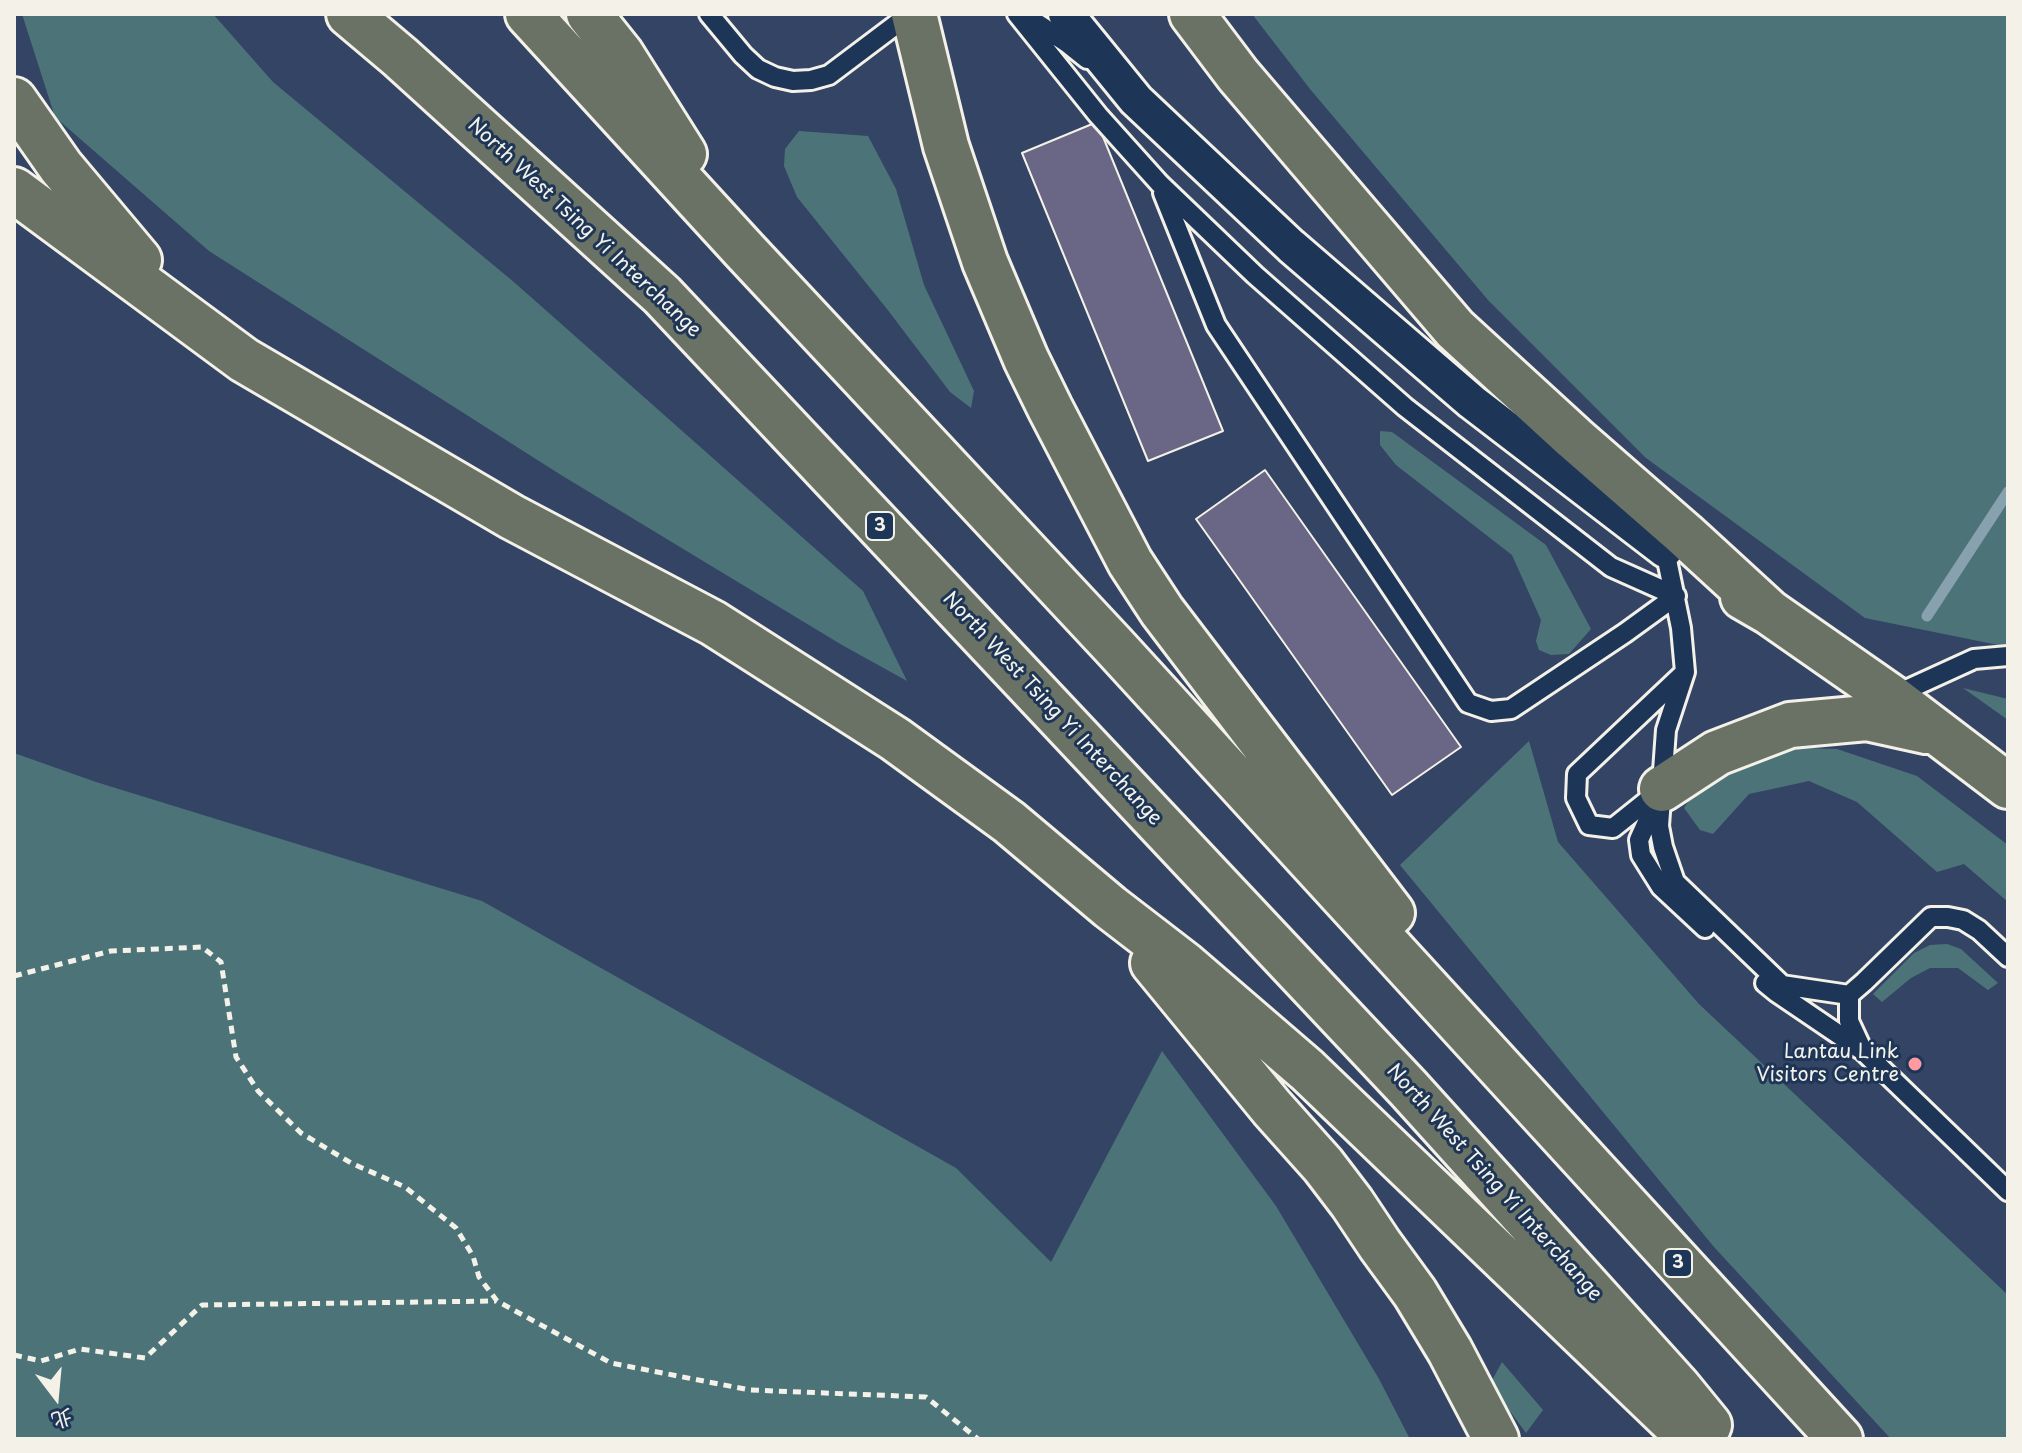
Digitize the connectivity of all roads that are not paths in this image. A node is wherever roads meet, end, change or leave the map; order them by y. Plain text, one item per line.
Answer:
1 (349, 14) edge
2 (528, 14) edge
3 (589, 14) edge
4 (709, 14) edge
5 (1017, 14) edge
6 (1024, 14) edge
7 (1066, 14) edge
8 (1192, 14) edge
9 (905, 16) edge
10 (14, 100) edge
11 (1136, 100) junction
12 (1160, 184) junction
13 (14, 190) edge
14 (745, 251) junction
15 (181, 312) junction
16 (1665, 550) junction
17 (1676, 596) junction
18 (1769, 612) junction
19 (2008, 656) edge
20 (1685, 672) junction
21 (1891, 697) junction
22 (1941, 734) junction
23 (2008, 786) edge
24 (1662, 789) junction
25 (1110, 907) junction
26 (2008, 957) edge
27 (1849, 995) junction
28 (1863, 1051) junction
29 (1516, 1086) junction
30 (2008, 1191) edge
31 (1496, 1439) edge
32 (1691, 1439) edge
33 (1721, 1439) edge
34 (1840, 1439) edge

1 - 33 highway, North West Tsing Yi Interchange / 3
2 - 14 highway, 3
3 - 14 highway
4 - 9 lane
5 - 12 lane
6 - 11 lane
7 - 11 street
8 - 18 highway
9 - 29 highway
10 - 15 highway
11 - 16 street
12 - 17 lane
12 - 17 lane
13 - 15 highway
14 - 29 highway, 3
15 - 25 highway
16 - 17 lane
16 - 18 highway
17 - 20 lane
18 - 21 highway
19 - 21 lane
20 - 24 lane
20 - 24 lane
21 - 22 highway
22 - 23 highway
22 - 24 highway
24 - 27 lane
24 - 28 lane
25 - 31 highway
25 - 32 highway
26 - 27 lane
27 - 28 lane
28 - 30 lane
29 - 34 highway, 3

